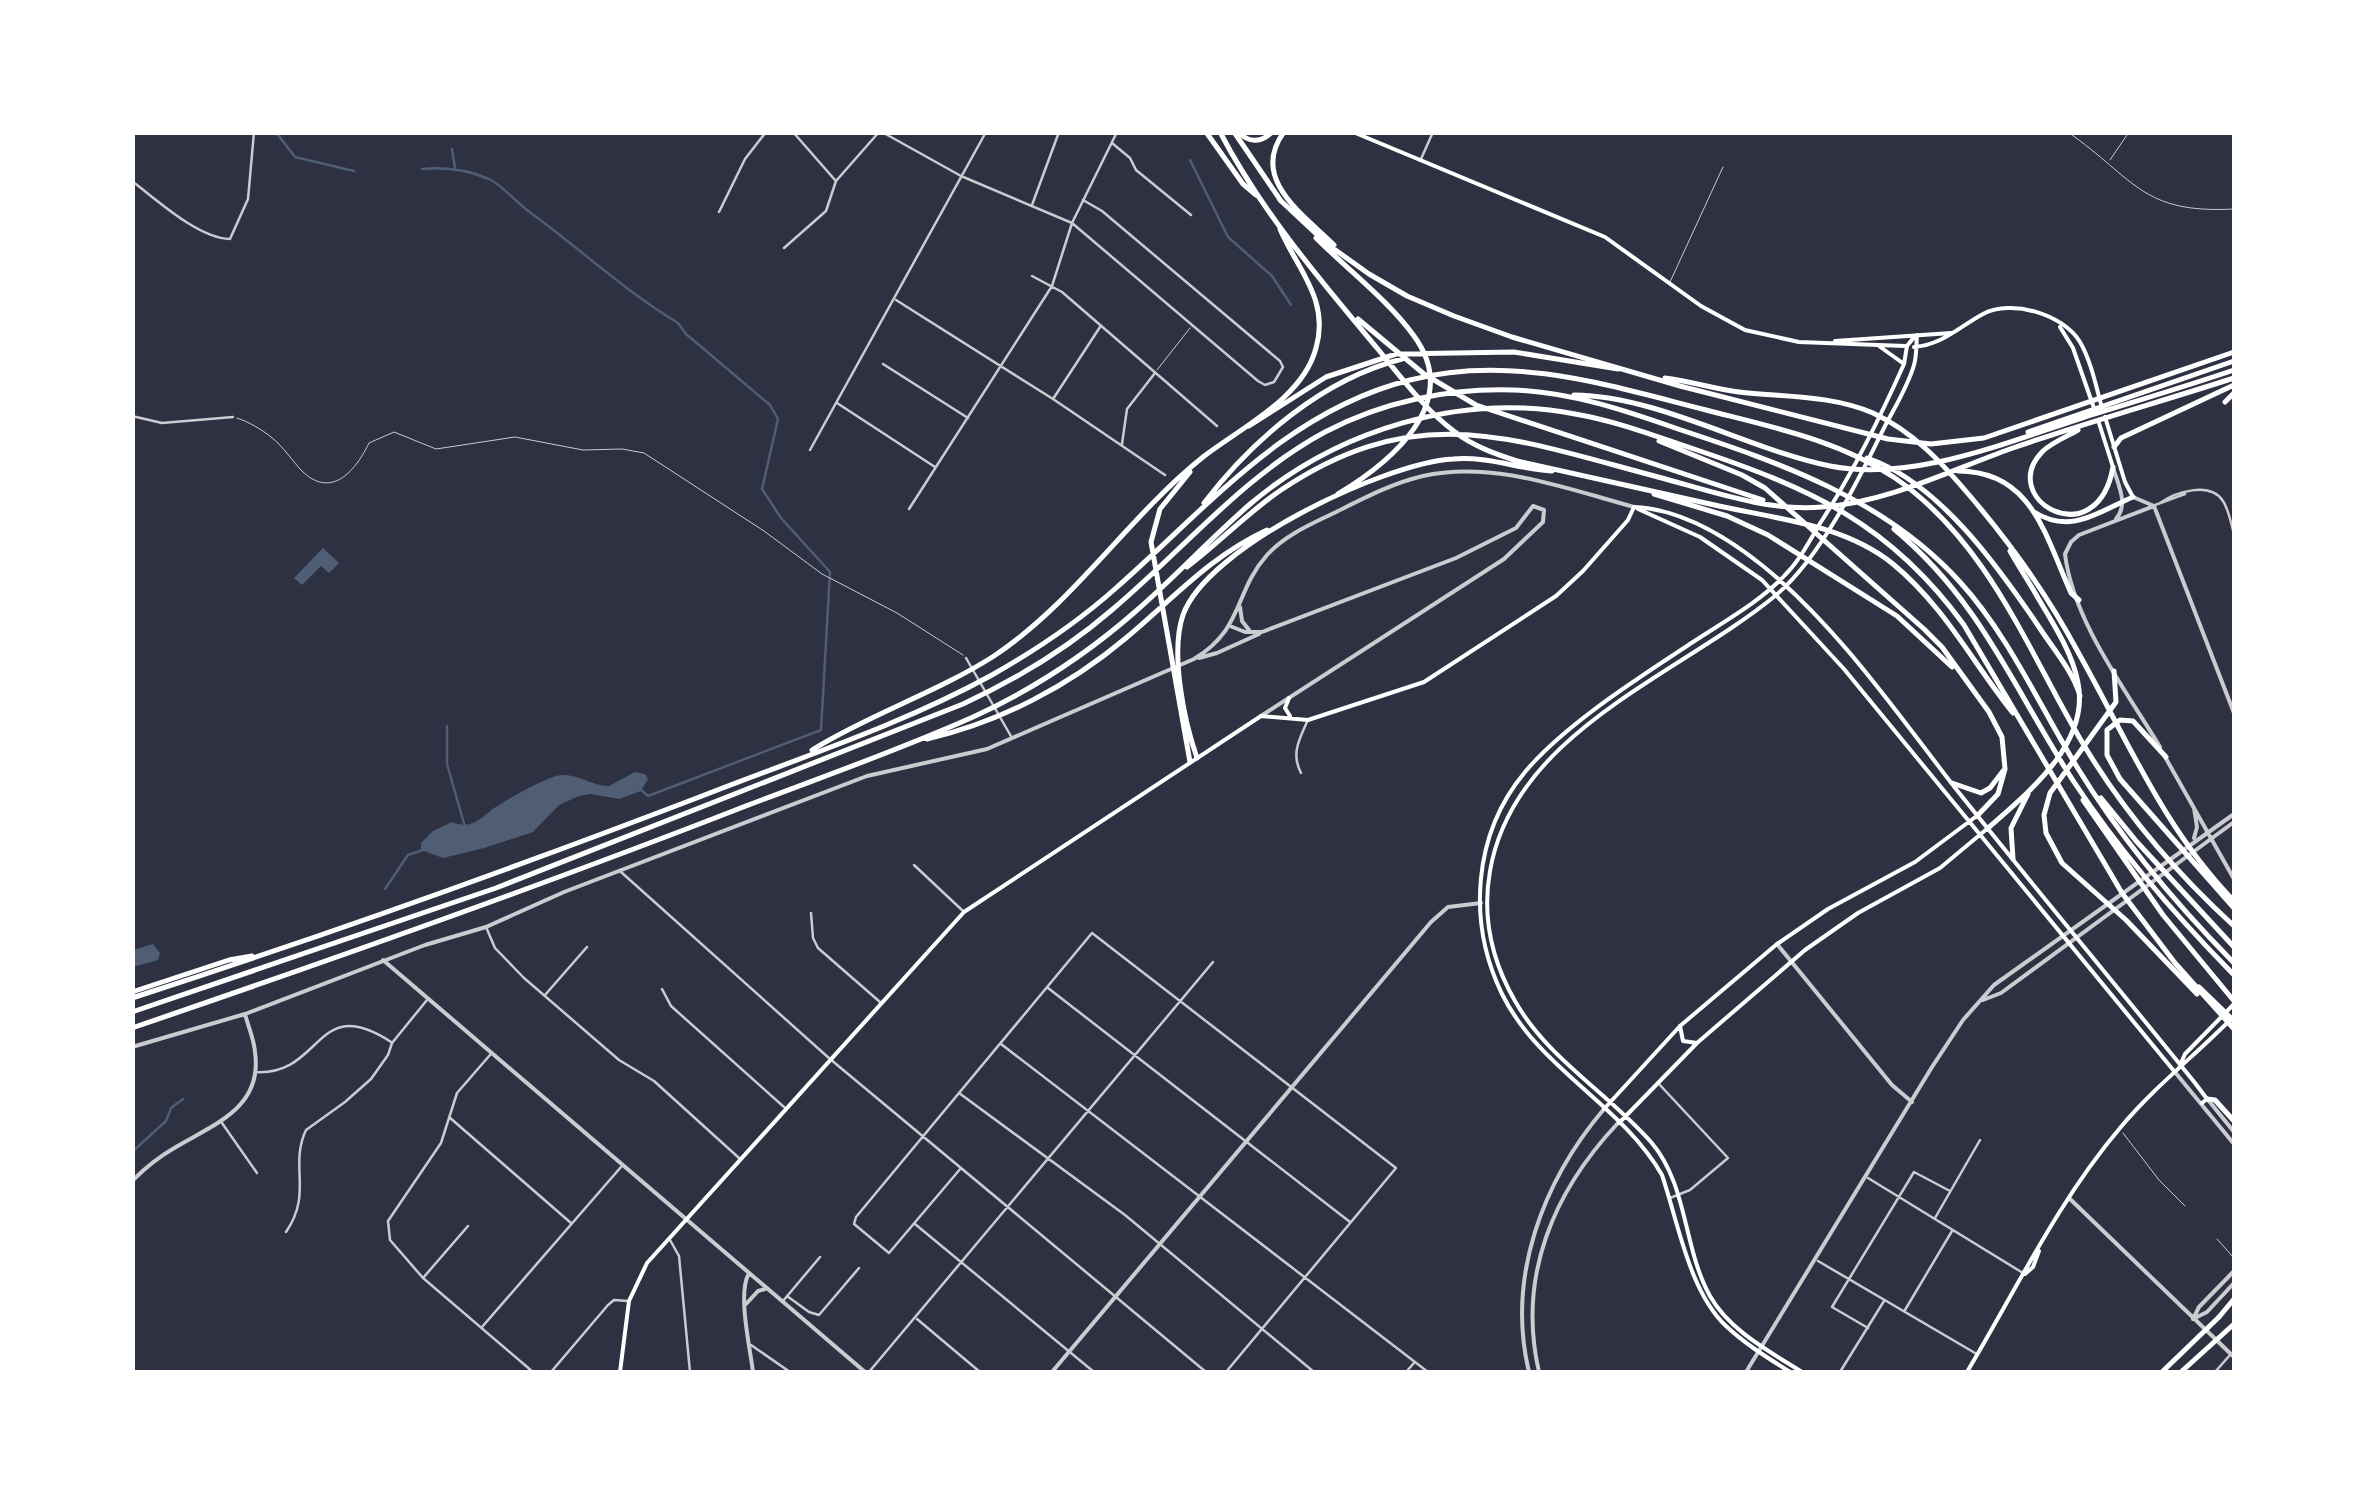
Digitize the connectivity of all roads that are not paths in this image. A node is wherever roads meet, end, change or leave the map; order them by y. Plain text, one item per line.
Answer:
1 (254, 132) edge
2 (766, 132) edge
3 (793, 132) edge
4 (880, 132) edge
5 (986, 132) edge
6 (1059, 132) edge
7 (1117, 132) edge
8 (1206, 132) edge
9 (1220, 132) edge
10 (1237, 132) edge
11 (1272, 132) edge
12 (1284, 132) edge
13 (1352, 132) edge
14 (1433, 132) edge
15 (2068, 132) edge
16 (2129, 132) edge
17 (1364, 135) edge
18 (1112, 143) junction
19 (1421, 160) junction
20 (2108, 162) junction
21 (1723, 167) dead end
22 (961, 176) junction
23 (836, 181) junction
24 (132, 182) edge
25 (1084, 200) junction
26 (1262, 200) junction
27 (1280, 200) junction
28 (1032, 205) junction
29 (2234, 209) edge
30 (718, 212) dead end
31 (1190, 215) dead end
32 (1276, 220) junction
33 (1072, 222) junction
34 (784, 248) dead end
35 (1346, 258) junction
36 (1032, 276) dead end
37 (1670, 282) junction
38 (1052, 286) junction
39 (894, 299) junction
40 (1343, 306) junction
41 (2058, 324) junction
42 (1192, 325) junction
43 (1100, 326) junction
44 (1954, 333) junction
45 (1917, 335) junction
46 (1826, 342) junction
47 (1878, 346) junction
48 (1907, 346) junction
49 (1916, 347) junction
50 (2234, 352) edge
51 (1426, 354) junction
52 (2234, 361) edge
53 (883, 364) dead end
54 (1904, 364) junction
55 (1002, 367) junction
56 (1631, 370) junction
57 (2234, 370) edge
58 (1155, 373) junction
59 (1652, 377) junction
60 (1434, 378) junction
61 (2234, 385) edge
62 (1560, 394) junction
63 (1054, 399) junction
64 (836, 402) junction
65 (2224, 402) dead end
66 (2114, 409) junction
67 (132, 416) edge
68 (234, 417) joint
69 (2086, 418) junction
70 (969, 419) junction
71 (1217, 426) dead end
72 (1236, 432) junction
73 (1643, 432) junction
74 (1122, 445) junction
75 (2114, 447) junction
76 (810, 450) dead end
77 (1198, 462) junction
78 (2113, 467) junction
79 (937, 468) junction
80 (1949, 470) junction
81 (1568, 472) junction
82 (1165, 474) dead end
83 (1636, 487) junction
84 (2133, 497) junction
85 (2123, 501) junction
86 (1929, 502) junction
87 (1775, 504) junction
88 (2157, 504) junction
89 (1319, 506) junction
90 (1634, 507) junction
91 (909, 509) dead end
92 (2032, 510) junction
93 (2144, 510) junction
94 (1872, 512) junction
95 (2158, 516) junction
96 (1193, 517) junction
97 (1287, 522) junction
98 (2109, 524) junction
99 (2234, 534) edge
100 (2002, 535) junction
101 (1172, 578) junction
102 (1779, 581) junction
103 (1785, 587) junction
104 (1770, 588) junction
105 (1776, 595) junction
106 (2079, 600) junction
107 (1240, 607) junction
108 (1230, 626) junction
109 (1250, 632) junction
110 (1262, 632) junction
111 (966, 658) joint
112 (1194, 659) junction
113 (1844, 668) junction
114 (2114, 671) junction
115 (1868, 676) junction
116 (1965, 679) junction
117 (1180, 695) junction
118 (2080, 696) junction
119 (1289, 698) junction
120 (2234, 713) edge
121 (1261, 716) junction
122 (1294, 719) junction
123 (1308, 720) junction
124 (2024, 727) junction
125 (1012, 738) junction
126 (910, 743) junction
127 (801, 757) junction
128 (2166, 758) junction
129 (1194, 760) junction
130 (2005, 769) junction
131 (2080, 772) junction
132 (1301, 773) dead end
133 (1952, 783) junction
134 (2032, 787) junction
135 (2194, 804) junction
136 (2234, 814) edge
137 (1978, 815) junction
138 (1970, 822) junction
139 (2234, 822) edge
140 (1988, 828) junction
141 (2208, 831) junction
142 (1980, 835) junction
143 (2212, 840) junction
144 (2192, 842) junction
145 (2013, 858) junction
146 (914, 866) dead end
147 (2132, 866) junction
148 (2200, 867) junction
149 (620, 871) junction
150 (2234, 879) edge
151 (1479, 903) junction
152 (1486, 903) junction
153 (2234, 904) edge
154 (964, 912) junction
155 (811, 913) dead end
156 (486, 926) junction
157 (2234, 926) edge
158 (2069, 930) junction
159 (2061, 936) junction
160 (2076, 938) junction
161 (1777, 944) junction
162 (2068, 944) junction
163 (587, 947) dead end
164 (2234, 947) edge
165 (383, 960) junction
166 (1792, 960) junction
167 (1213, 962) dead end
168 (2234, 963) edge
169 (2234, 974) edge
170 (1046, 988) junction
171 (662, 989) dead end
172 (132, 995) edge
173 (545, 996) junction
174 (428, 999) junction
175 (1983, 1000) junction
176 (1181, 1002) junction
177 (881, 1003) junction
178 (2213, 1003) junction
179 (2234, 1003) edge
180 (132, 1012) edge
181 (245, 1014) junction
182 (2234, 1022) edge
183 (1680, 1026) junction
184 (132, 1028) edge
185 (2222, 1029) joint
186 (392, 1043) junction
187 (1000, 1043) junction
188 (1697, 1043) junction
189 (132, 1048) edge
190 (491, 1054) junction
191 (1136, 1056) junction
192 (830, 1059) junction
193 (2180, 1065) junction
194 (255, 1072) junction
195 (2174, 1072) junction
196 (1658, 1083) junction
197 (1292, 1085) junction
198 (959, 1093) junction
199 (1611, 1101) junction
200 (2204, 1101) junction
201 (1912, 1102) junction
202 (786, 1108) junction
203 (1604, 1108) junction
204 (1089, 1112) junction
205 (1625, 1116) junction
206 (449, 1117) junction
207 (2234, 1122) edge
208 (222, 1123) junction
209 (1618, 1123) junction
210 (2119, 1129) junction
211 (2234, 1132) edge
212 (922, 1136) junction
213 (1980, 1140) dead end
214 (1246, 1141) junction
215 (2234, 1144) edge
216 (740, 1159) junction
217 (1050, 1160) junction
218 (622, 1166) junction
219 (961, 1168) junction
220 (257, 1173) dead end
221 (1866, 1177) junction
222 (132, 1181) edge
223 (1950, 1191) junction
224 (1678, 1194) junction
225 (1200, 1196) junction
226 (1670, 1198) junction
227 (1898, 1198) junction
228 (2070, 1199) junction
229 (2185, 1206) dead end
230 (1009, 1209) junction
231 (1934, 1219) junction
232 (685, 1220) junction
233 (572, 1224) junction
234 (915, 1224) junction
235 (1351, 1224) junction
236 (468, 1226) dead end
237 (1952, 1230) junction
238 (286, 1232) dead end
239 (669, 1238) junction
240 (2217, 1239) dead end
241 (1160, 1244) junction
242 (820, 1257) dead end
243 (2234, 1258) edge
244 (1816, 1260) junction
245 (962, 1264) junction
246 (858, 1268) dead end
247 (2234, 1271) edge
248 (2025, 1274) junction
249 (748, 1275) junction
250 (423, 1278) junction
251 (1306, 1278) junction
252 (1850, 1278) junction
253 (2234, 1283) edge
254 (766, 1289) junction
255 (2215, 1290) junction
256 (787, 1296) junction
257 (2221, 1296) junction
258 (1115, 1298) junction
259 (1885, 1300) junction
260 (629, 1302) junction
261 (782, 1302) junction
262 (2234, 1302) edge
263 (746, 1304) junction
264 (1904, 1311) junction
265 (916, 1319) junction
266 (2193, 1320) junction
267 (2232, 1326) edge
268 (482, 1327) junction
269 (1868, 1328) junction
270 (1262, 1330) junction
271 (750, 1344) junction
272 (1762, 1350) junction
273 (1069, 1352) junction
274 (1978, 1354) junction
275 (2233, 1354) edge
276 (1415, 1362) junction
277 (532, 1372) edge
278 (551, 1372) edge
279 (620, 1372) edge
280 (690, 1372) edge
281 (753, 1372) edge
282 (790, 1372) edge
283 (867, 1372) edge
284 (980, 1372) edge
285 (1052, 1372) edge
286 (1094, 1372) edge
287 (1206, 1372) edge
288 (1226, 1372) edge
289 (1314, 1372) edge
290 (1406, 1372) edge
291 (1428, 1372) edge
292 (1530, 1372) edge
293 (1538, 1372) edge
294 (1746, 1372) edge
295 (1790, 1372) edge
296 (1802, 1372) edge
297 (1840, 1372) edge
298 (1967, 1372) edge
299 (2159, 1372) edge
300 (2184, 1372) edge
301 (2215, 1372) edge

1 - 24 street
2 - 30 street
3 - 23 street
4 - 22 street
4 - 23 street
5 - 22 street
6 - 28 street
7 - 18 street
8 - 26 highway
9 - 26 highway
10 - 11 highway
10 - 27 highway
12 - 35 highway
13 - 17 main road
14 - 19 street
15 - 20 lane
16 - 20 lane
17 - 19 main road
18 - 25 street
18 - 31 street
19 - 37 main road
20 - 29 lane
21 - 37 lane
22 - 28 street
22 - 39 street
23 - 34 street
25 - 33 street
25 - 42 street
26 - 32 highway
27 - 35 highway
27 - 89 highway
28 - 33 street
32 - 40 highway
32 - 72 highway
33 - 38 street
33 - 42 street
35 - 56 highway
36 - 38 street
37 - 46 main road
38 - 43 street
38 - 55 street
39 - 55 street
39 - 64 street
40 - 60 highway
40 - 81 highway
41 - 44 main road
41 - 75 main road
41 - 78 main road
42 - 58 lane
43 - 58 street
43 - 63 street
44 - 45 main road
44 - 49 main road
45 - 46 main road
45 - 48 main road
45 - 49 main road
46 - 47 main road
47 - 48 main road
47 - 54 main road
48 - 49 main road
48 - 54 main road
49 - 103 main road
50 - 59 highway
51 - 56 highway
51 - 72 highway
51 - 96 highway
52 - 66 highway
53 - 70 street
54 - 102 main road
55 - 63 street
55 - 70 street
56 - 59 highway
57 - 66 highway
58 - 71 street
58 - 74 street
59 - 100 highway
60 - 86 highway
60 - 87 highway
60 - 96 highway
61 - 65 highway
61 - 66 highway
61 - 75 highway
62 - 69 highway
62 - 94 highway
62 - 180 highway
63 - 74 street
64 - 76 street
64 - 79 street
66 - 69 highway
66 - 69 highway
67 - 68 street
68 - 111 lane
69 - 78 highway
69 - 80 highway
70 - 79 street
72 - 77 highway
73 - 101 highway
73 - 116 highway
73 - 124 highway
74 - 82 street
75 - 84 main road
77 - 117 highway
77 - 127 highway
78 - 85 street
79 - 91 street
80 - 87 highway
80 - 92 highway
81 - 83 highway
81 - 89 highway
83 - 116 highway
83 - 124 highway
84 - 85 highway
84 - 88 street
85 - 92 highway
85 - 98 street
86 - 118 highway
86 - 157 highway
87 - 101 highway
88 - 93 street
88 - 95 street
88 - 99 street
89 - 97 highway
90 - 102 main road
90 - 104 main road
90 - 107 street
90 - 123 main road
92 - 106 highway
93 - 95 street
93 - 98 street
94 - 131 highway
94 - 147 highway
95 - 120 street
96 - 127 highway
97 - 117 highway
97 - 126 highway
98 - 106 street
100 - 118 highway
100 - 148 highway
101 - 126 highway
102 - 103 main road
102 - 104 main road
103 - 105 main road
103 - 115 main road
104 - 105 main road
104 - 151 main road
105 - 113 main road
105 - 152 main road
106 - 114 street
107 - 108 street
107 - 109 street
108 - 109 street
108 - 112 street
109 - 110 street
110 - 112 street
110 - 119 street
111 - 125 street
112 - 125 street
113 - 115 main road
113 - 138 main road
114 - 128 street
114 - 178 highway
115 - 133 main road
116 - 130 highway
117 - 129 highway
118 - 134 highway
119 - 121 street
119 - 122 main road
121 - 122 main road
121 - 129 main road
122 - 123 main road
123 - 132 street
124 - 178 highway
125 - 149 street
126 - 184 highway
127 - 172 highway
128 - 135 street
128 - 148 highway
129 - 154 main road
130 - 133 highway
130 - 137 highway
131 - 164 highway
131 - 168 highway
133 - 137 main road
134 - 140 highway
134 - 145 highway
135 - 141 street
135 - 144 street
136 - 141 street
137 - 138 main road
137 - 140 main road
138 - 142 main road
138 - 161 main road
139 - 143 street
140 - 142 main road
140 - 145 main road
141 - 143 street
141 - 144 street
142 - 159 main road
142 - 166 main road
143 - 150 street
143 - 160 street
144 - 158 street
145 - 158 main road
146 - 154 street
147 - 169 highway
147 - 179 highway
148 - 153 highway
149 - 156 street
149 - 192 street
151 - 152 street
151 - 197 street
151 - 203 main road
152 - 199 main road
154 - 177 main road
155 - 177 street
156 - 165 street
156 - 173 street
158 - 159 street
158 - 160 main road
159 - 162 main road
159 - 175 street
160 - 162 street
160 - 193 main road
161 - 166 street
161 - 183 main road
162 - 175 street
162 - 195 main road
163 - 173 street
165 - 174 street
165 - 181 street
166 - 188 main road
166 - 201 street
167 - 176 street
170 - 176 street
170 - 187 street
170 - 191 street
171 - 202 street
173 - 216 street
174 - 186 street
174 - 190 street
175 - 201 street
176 - 191 street
176 - 197 street
177 - 192 main road
178 - 182 highway
179 - 193 main road
181 - 189 street
181 - 194 street
182 - 185 highway
183 - 188 main road
183 - 199 main road
185 - 193 main road
186 - 194 street
186 - 238 street
187 - 198 street
187 - 204 street
188 - 196 main road
190 - 206 street
190 - 218 street
191 - 204 street
191 - 214 street
192 - 202 main road
192 - 212 street
193 - 195 main road
193 - 200 main road
194 - 208 street
195 - 200 street
195 - 210 main road
196 - 205 main road
196 - 224 street
197 - 214 street
197 - 235 street
198 - 212 street
198 - 217 street
199 - 203 main road
199 - 205 main road
200 - 207 highway
200 - 211 street
200 - 215 street
201 - 221 street
202 - 216 main road
203 - 209 main road
203 - 292 street
204 - 217 street
204 - 225 street
205 - 209 main road
205 - 224 main road
206 - 233 street
206 - 250 street
208 - 220 street
208 - 222 street
209 - 226 main road
209 - 293 street
210 - 228 main road
210 - 229 lane
212 - 219 street
212 - 234 street
213 - 223 street
214 - 225 street
214 - 235 street
216 - 232 main road
217 - 230 street
217 - 241 street
218 - 232 street
218 - 233 street
219 - 230 street
219 - 234 street
221 - 227 street
221 - 244 street
223 - 227 street
223 - 231 street
224 - 226 street
224 - 272 main road
225 - 241 street
225 - 251 street
226 - 272 main road
227 - 231 street
227 - 252 street
228 - 248 main road
228 - 266 street
230 - 245 street
230 - 258 street
231 - 237 street
232 - 239 main road
232 - 249 street
233 - 268 street
234 - 245 street
235 - 251 street
236 - 250 street
237 - 248 street
237 - 264 street
239 - 260 main road
239 - 280 street
240 - 243 lane
241 - 258 street
241 - 270 street
242 - 256 street
244 - 252 street
244 - 272 street
245 - 265 street
245 - 273 street
246 - 256 street
247 - 255 street
248 - 274 main road
249 - 254 street
249 - 263 street
250 - 268 street
251 - 270 street
251 - 276 street
252 - 259 street
252 - 269 street
253 - 257 street
254 - 261 street
254 - 263 street
255 - 257 street
255 - 266 street
256 - 261 street
257 - 266 street
258 - 273 street
258 - 287 street
259 - 264 street
259 - 269 street
260 - 278 street
260 - 279 main road
261 - 283 street
262 - 299 highway
263 - 271 street
264 - 274 street
265 - 283 street
265 - 284 street
266 - 275 street
267 - 300 highway
268 - 277 street
269 - 297 street
270 - 288 street
270 - 289 street
271 - 281 street
271 - 282 street
272 - 294 street
272 - 295 main road
272 - 296 main road
273 - 285 street
273 - 286 street
274 - 298 main road
275 - 301 street
276 - 290 street
276 - 291 street

